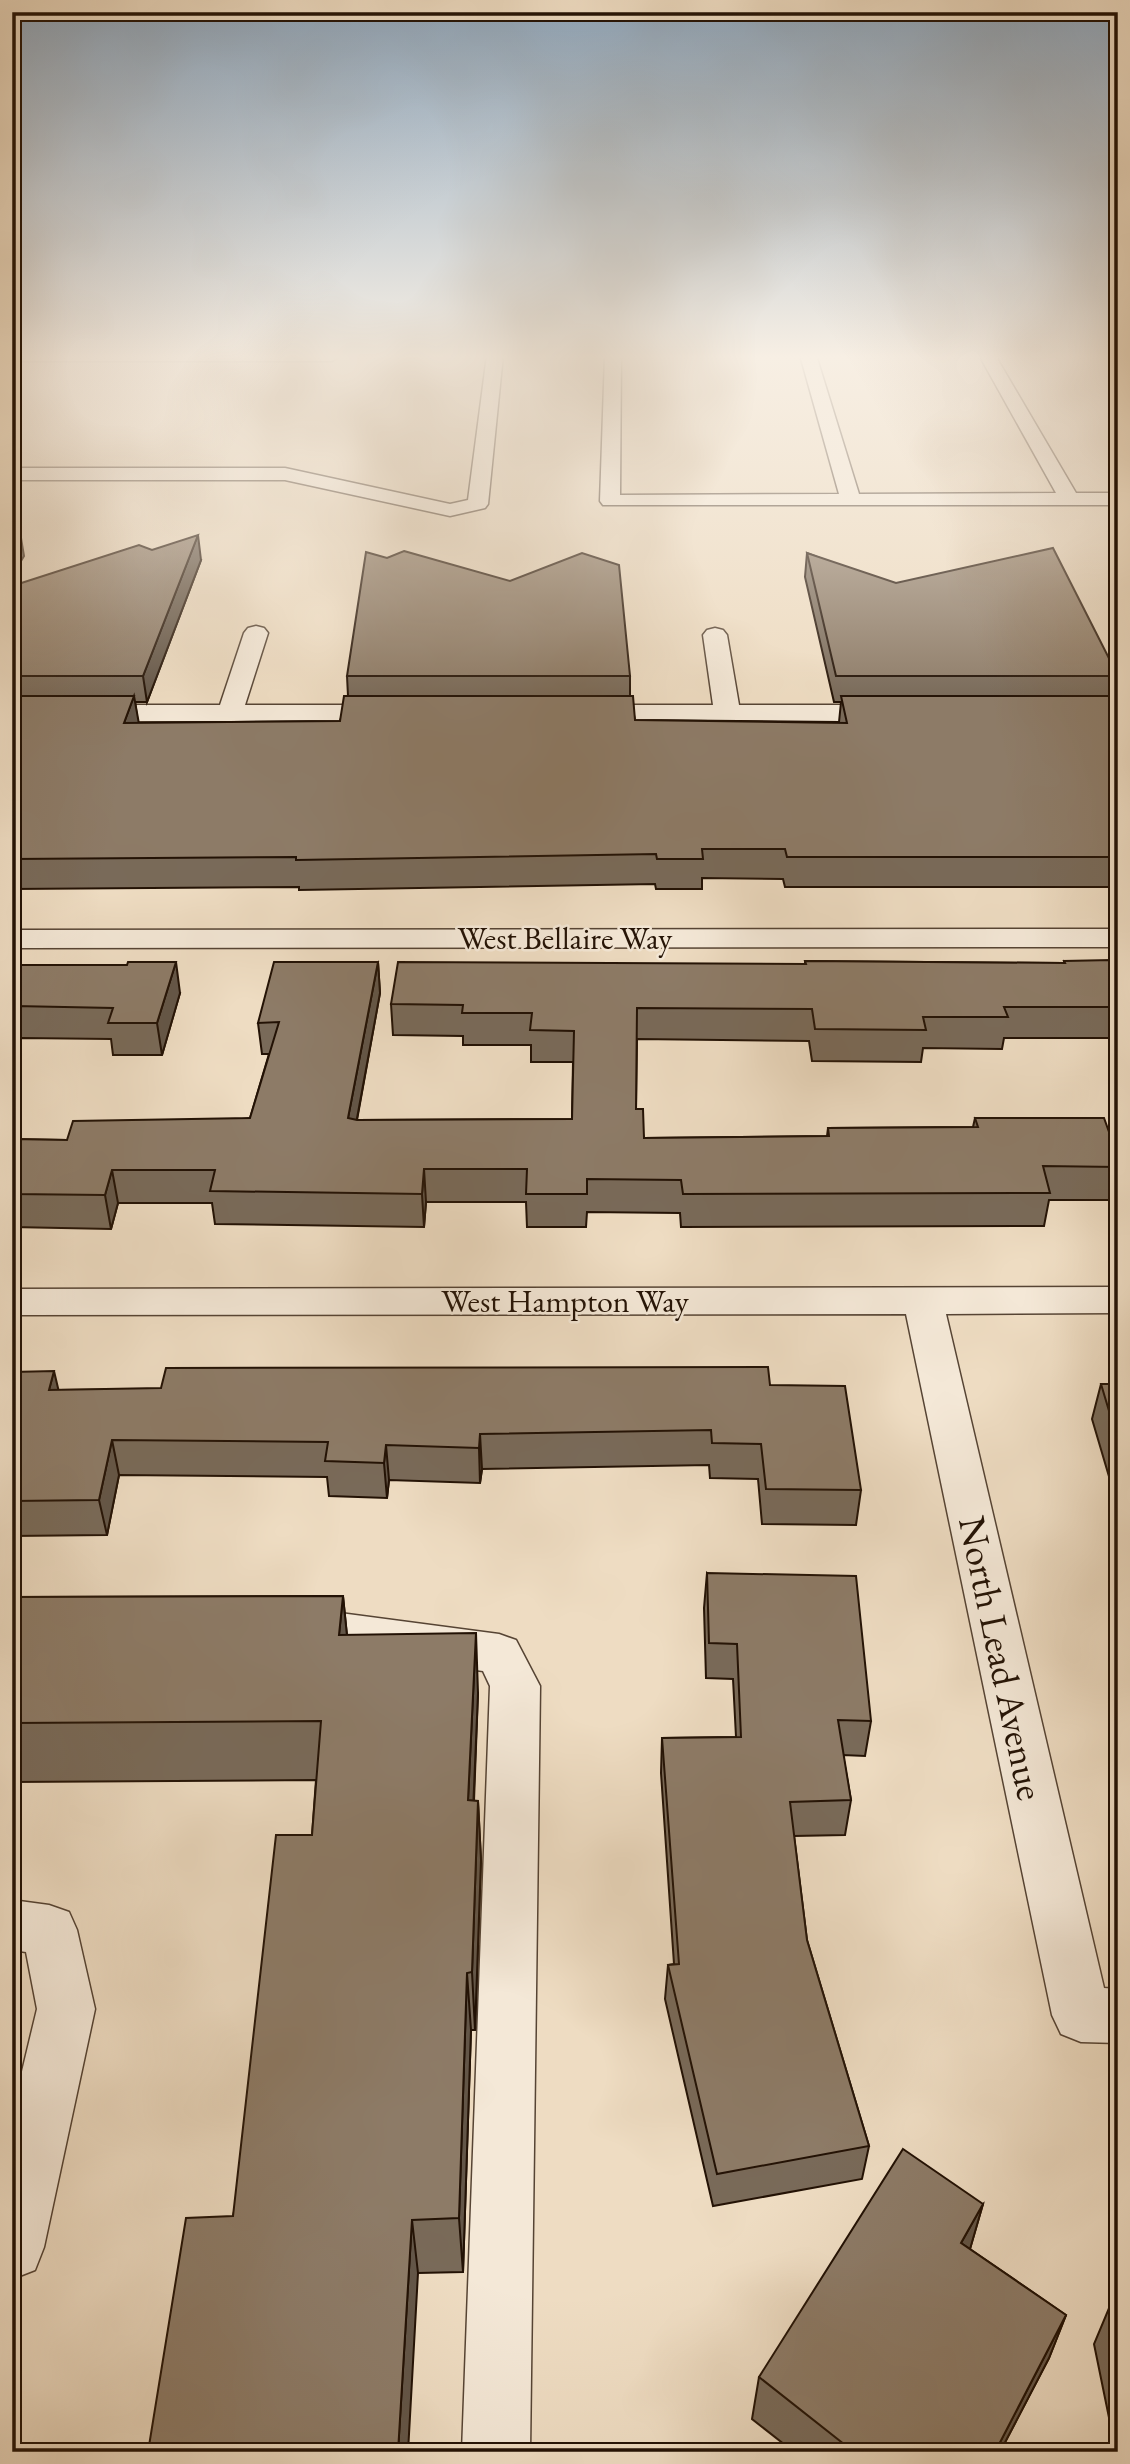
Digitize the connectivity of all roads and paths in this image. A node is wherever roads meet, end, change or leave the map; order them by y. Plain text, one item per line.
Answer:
1 (482, 470) edge
2 (610, 470) edge
3 (842, 470) edge
4 (1052, 470) edge
5 (12, 474) edge
6 (1069, 499) junction
7 (1118, 499) edge
8 (851, 500) junction
9 (256, 633) dead end
10 (715, 635) dead end
11 (12, 713) edge
12 (230, 713) junction
13 (424, 713) edge
14 (562, 713) edge
15 (727, 713) junction
16 (922, 713) edge
17 (1118, 938) edge
18 (12, 939) edge
19 (923, 1300) junction
20 (1118, 1300) edge
21 (12, 1302) edge
22 (245, 1633) edge
23 (12, 1925) edge
24 (1099, 2015) edge
25 (12, 2247) edge
26 (496, 2452) edge

1 - 5 street
2 - 8 street
3 - 8 street
4 - 6 street
6 - 7 street
6 - 8 street
9 - 12 street
10 - 15 street
11 - 12 street
12 - 13 street
14 - 15 street
15 - 16 street
17 - 18 street, West Bellaire Way
19 - 20 street, West Hampton Way
19 - 21 street, West Hampton Way
19 - 24 street, North Lead Avenue
22 - 26 street
23 - 25 street

